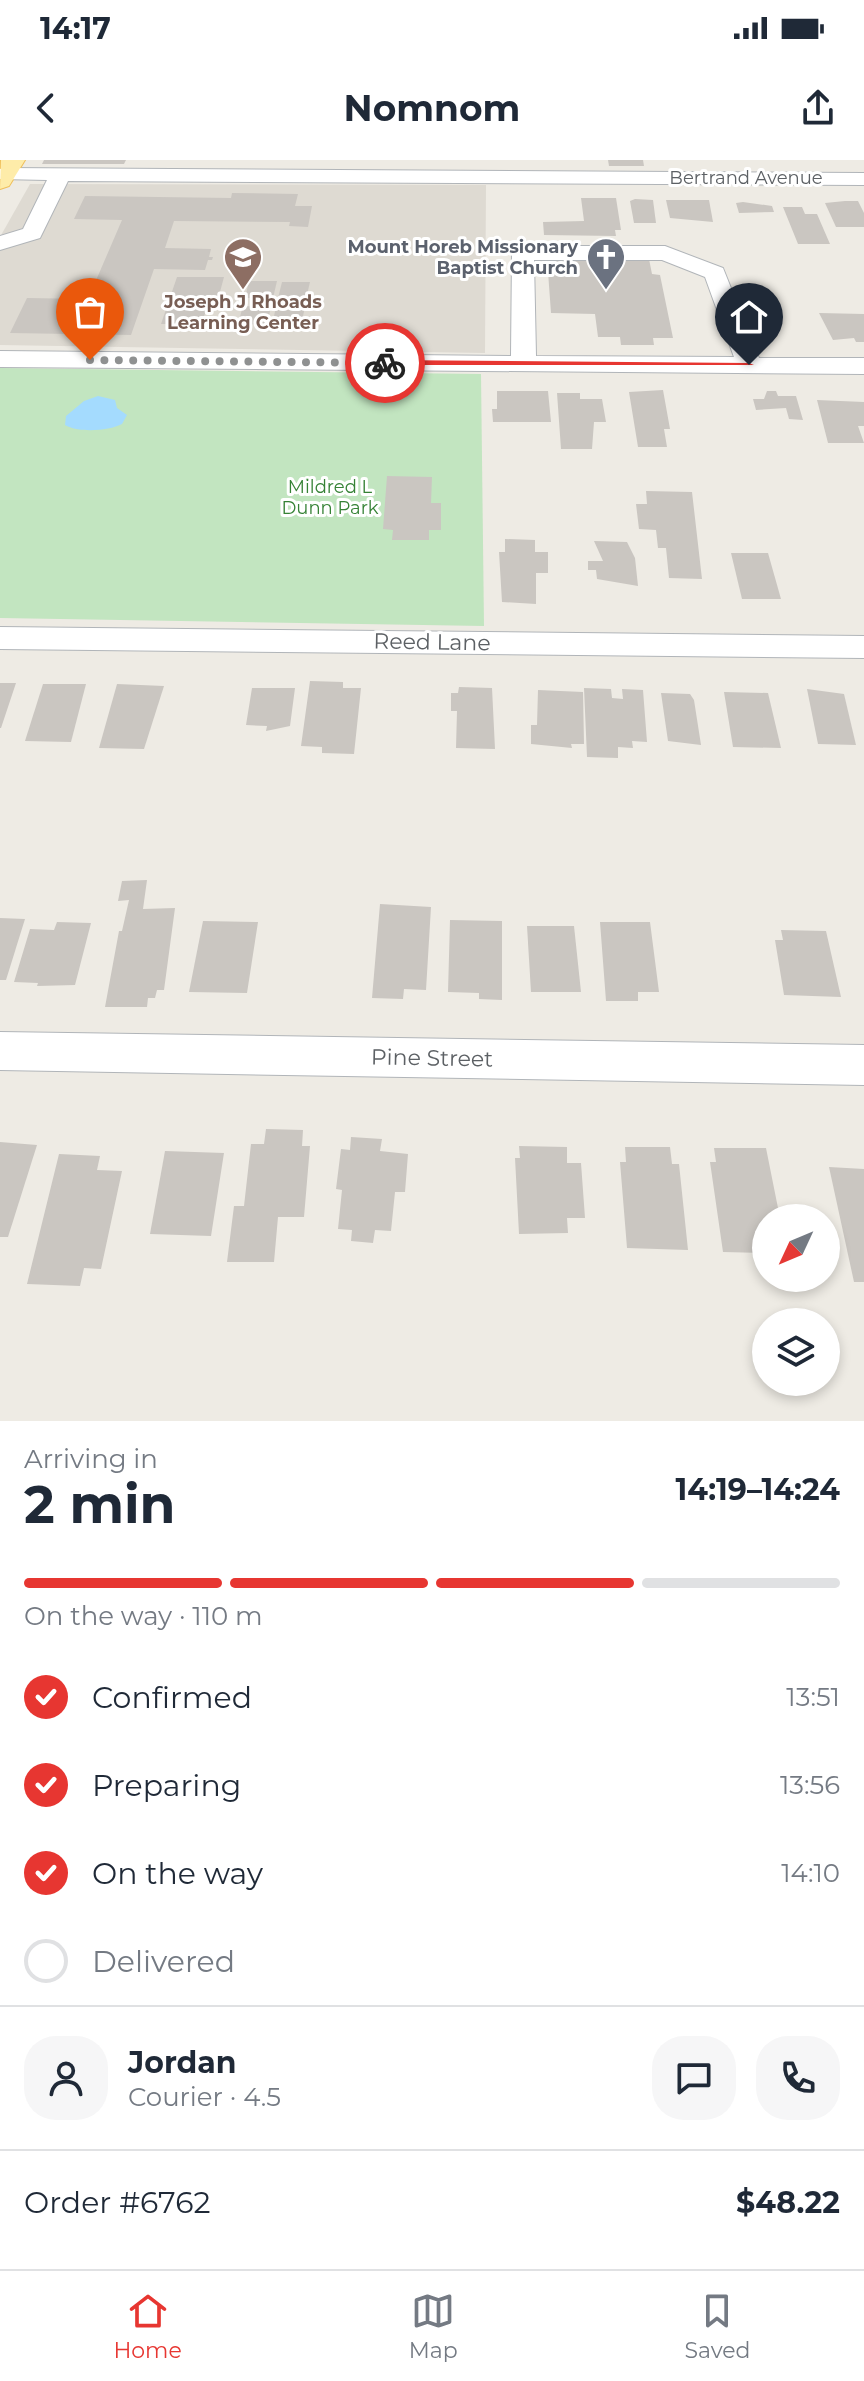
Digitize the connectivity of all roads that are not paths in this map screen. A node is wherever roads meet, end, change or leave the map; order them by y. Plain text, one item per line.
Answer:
1 (245, 167) edge
2 (479, 168) edge
3 (688, 169) edge
4 (6, 171) edge
5 (61, 174) junction
6 (864, 179) edge
7 (0, 243) edge
8 (0, 359) edge
9 (524, 363) junction
10 (749, 365) junction
11 (864, 366) edge
12 (0, 638) edge
13 (864, 647) edge
14 (0, 1051) edge
15 (864, 1065) edge

1 - 2 street, Bertrand Avenue
1 - 5 street, Bertrand Avenue
2 - 3 street, Bertrand Avenue
3 - 6 street, Bertrand Avenue
4 - 5 street
5 - 7 street
8 - 9 street
9 - 10 street
9 - 10 street
10 - 11 street
12 - 13 street, Reed Lane
14 - 15 street, Pine Street

